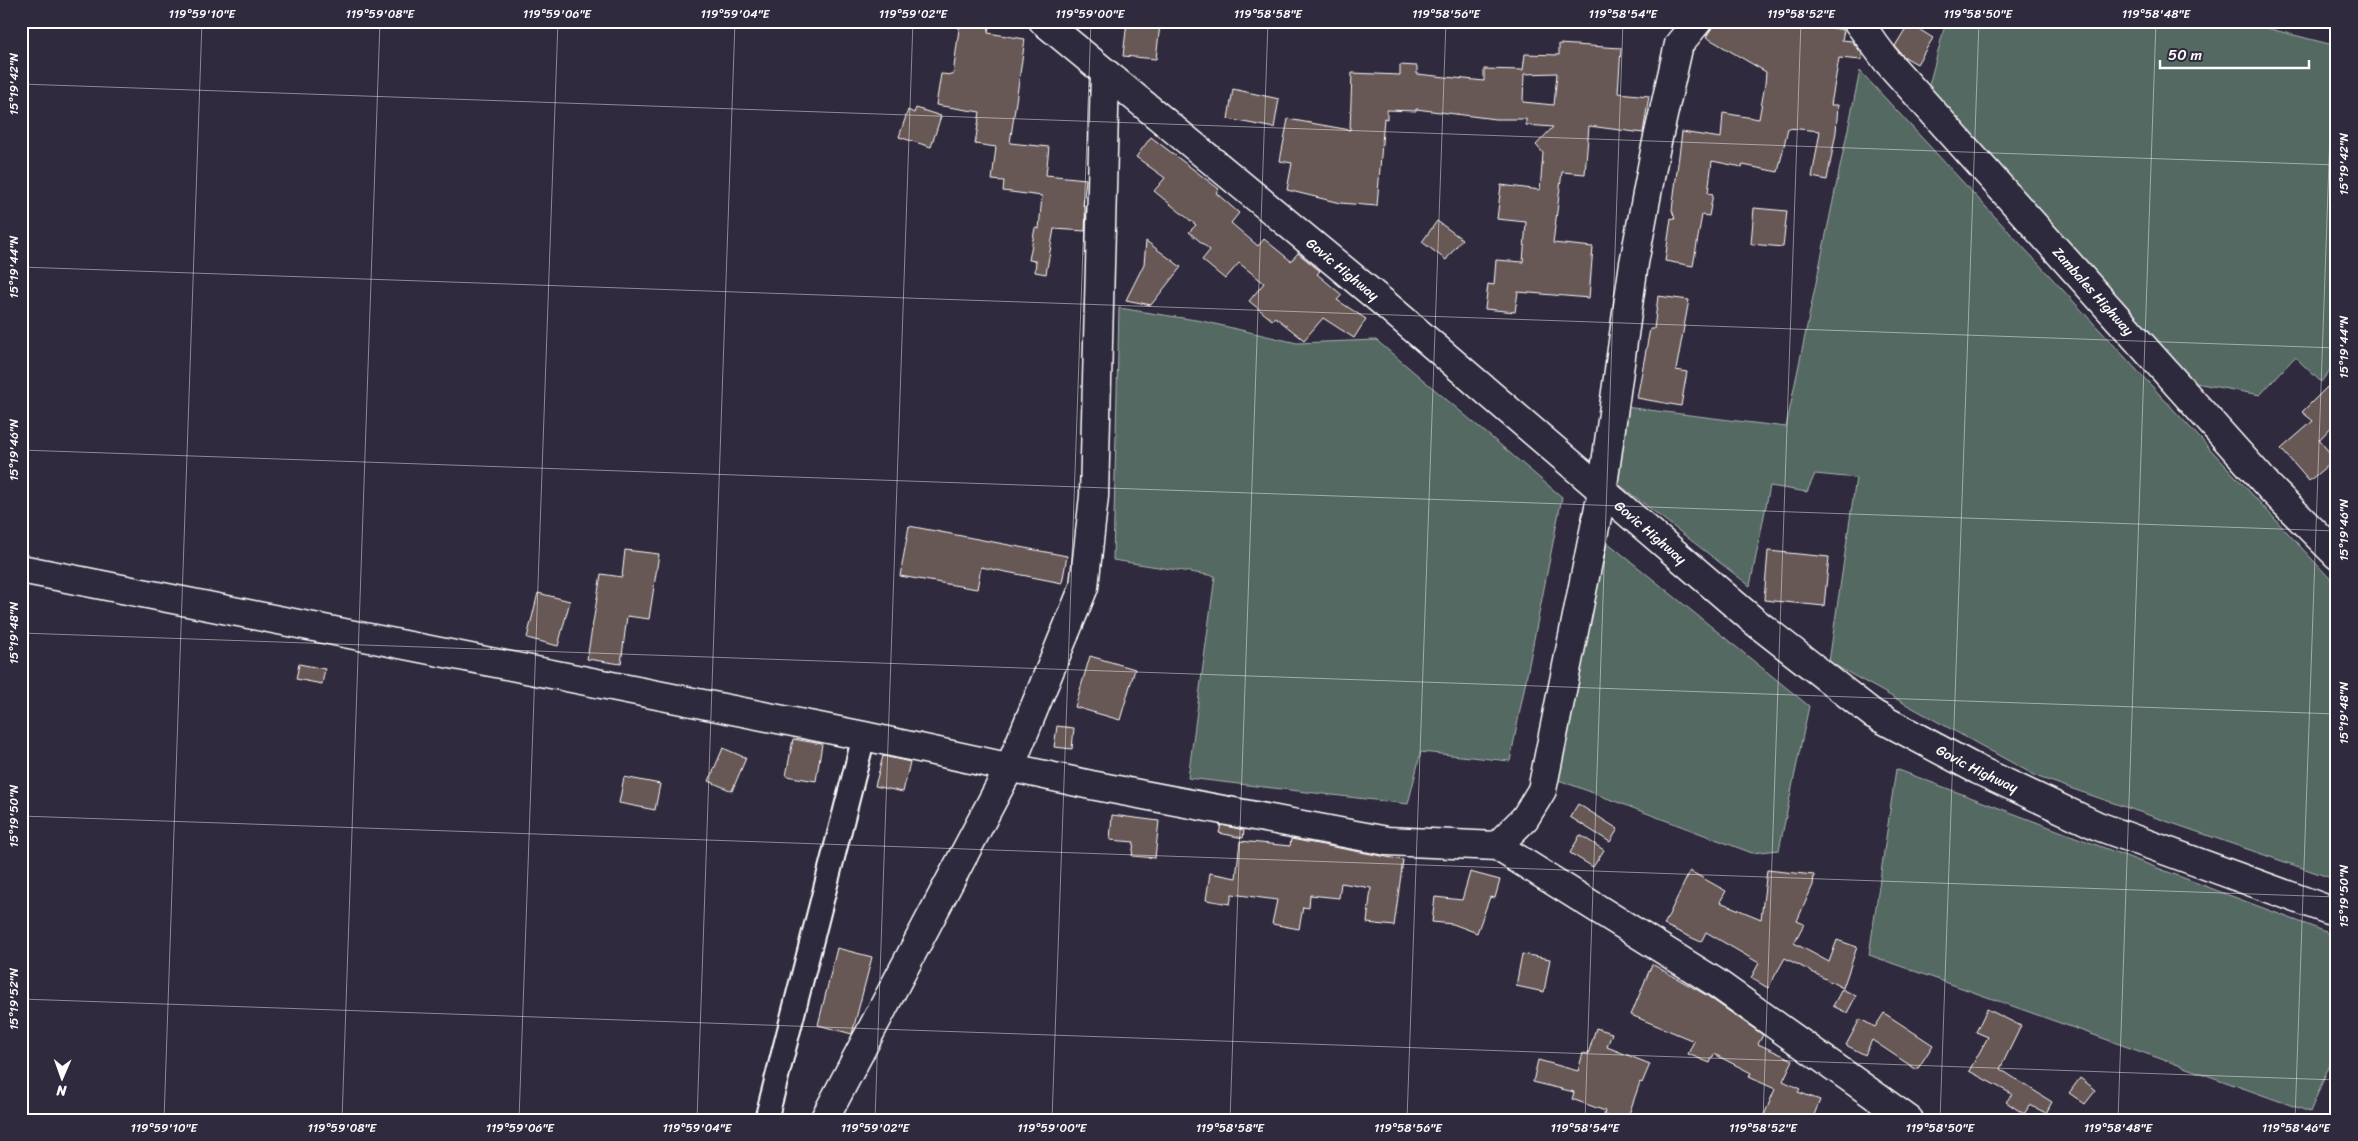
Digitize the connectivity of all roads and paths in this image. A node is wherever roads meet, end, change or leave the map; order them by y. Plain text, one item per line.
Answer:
1 (1043, 21) edge
2 (1698, 21) edge
3 (1857, 21) edge
4 (1105, 73) junction
5 (1602, 492) junction
6 (2337, 555) edge
7 (21, 569) edge
8 (864, 736) junction
9 (1010, 768) junction
10 (1497, 846) junction
11 (2337, 913) edge
12 (766, 1120) edge
13 (824, 1120) edge
14 (1909, 1120) edge

1 - 4 street, Govic Highway
2 - 5 street
3 - 6 street, Zambales Highway
4 - 5 street, Govic Highway
4 - 9 street
5 - 10 street
5 - 11 street, Govic Highway
7 - 8 street
8 - 9 street
8 - 12 street
9 - 10 street
9 - 13 street
10 - 14 street

